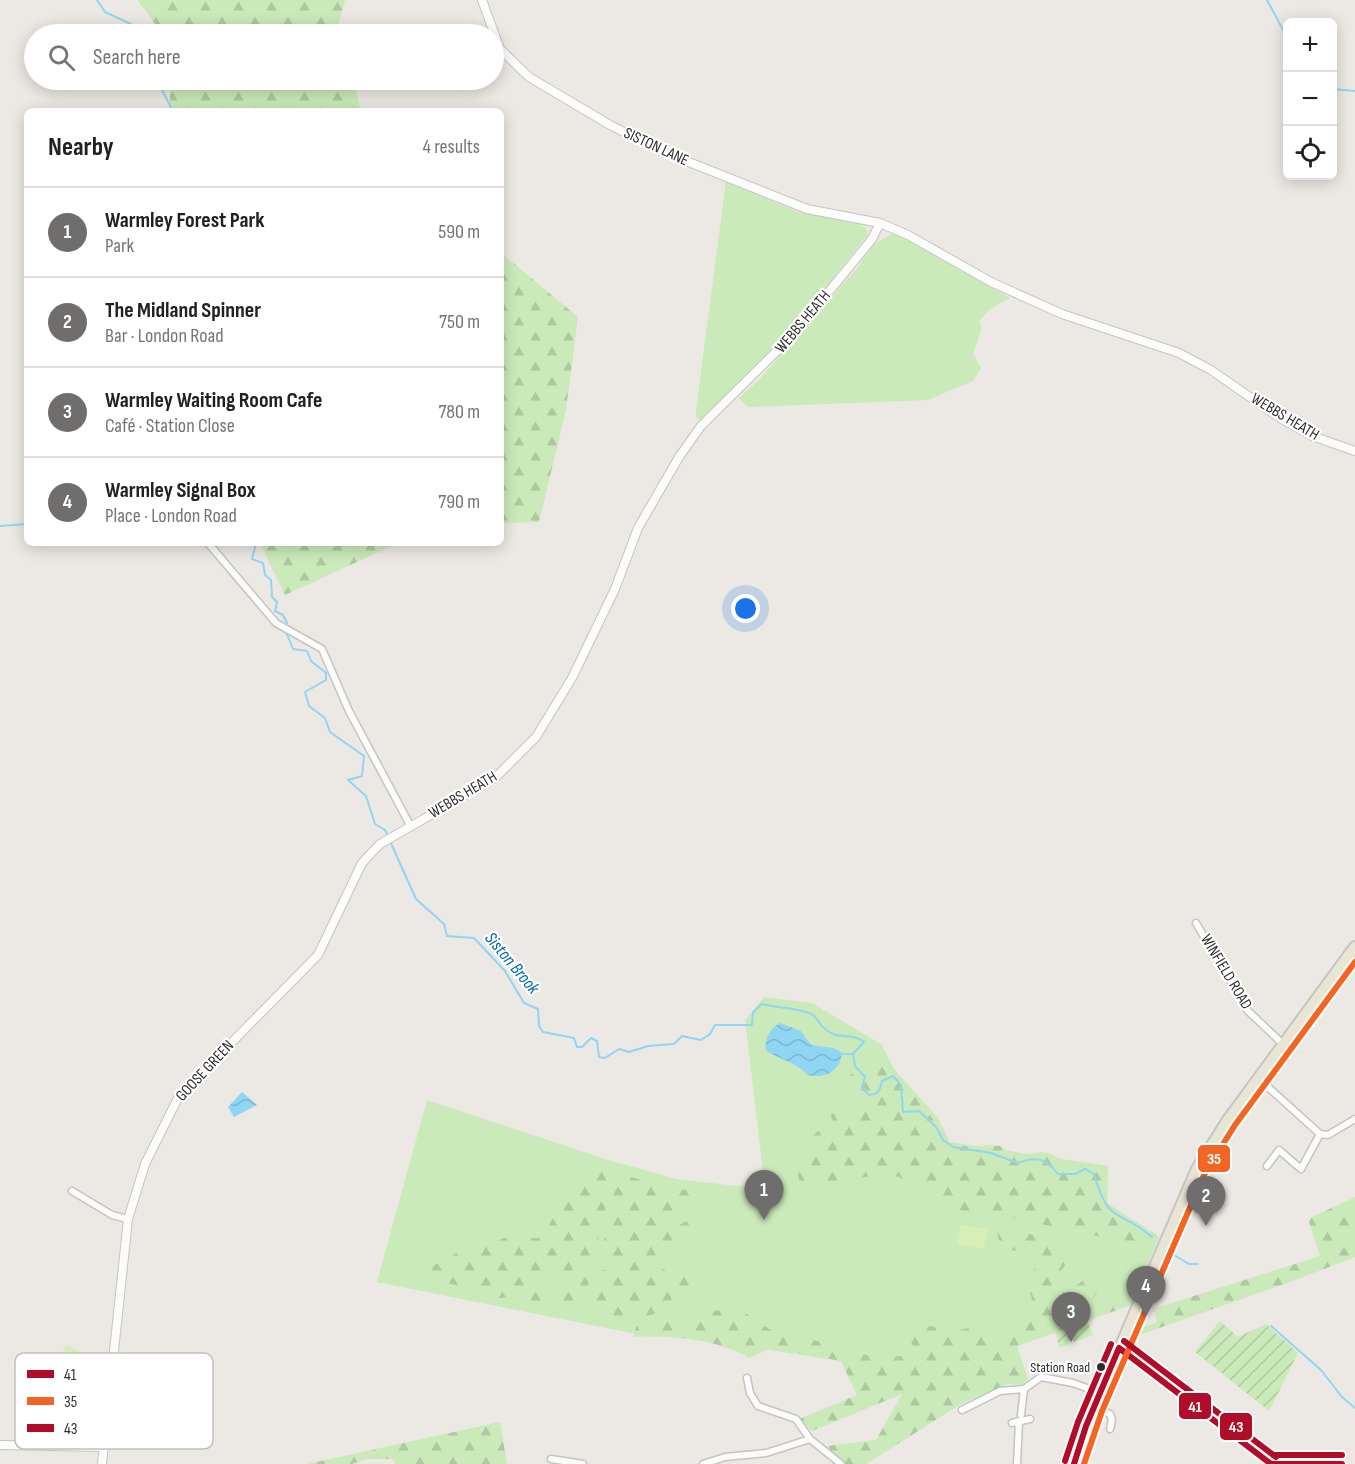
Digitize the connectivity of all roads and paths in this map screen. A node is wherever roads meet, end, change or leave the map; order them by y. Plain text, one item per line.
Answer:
1 (482, 0) edge
2 (491, 24) edge
3 (504, 53) edge
4 (880, 223) junction
5 (1355, 451) edge
6 (211, 546) edge
7 (410, 825) junction
8 (1196, 923) dead end
9 (1355, 947) edge
10 (1284, 1045) junction
11 (1259, 1079) junction
12 (1355, 1119) edge
13 (1320, 1134) junction
14 (1267, 1166) dead end
15 (72, 1191) dead end
16 (128, 1220) junction
17 (1119, 1348) junction
18 (113, 1353) edge
19 (747, 1378) dead end
20 (1024, 1389) junction
21 (1100, 1393) junction
22 (1094, 1407) junction
23 (962, 1410) dead end
24 (1030, 1419) dead end
25 (1018, 1420) junction
26 (1110, 1429) dead end
27 (808, 1437) junction
28 (0, 1445) edge
29 (15, 1445) edge
30 (103, 1449) edge
31 (551, 1459) dead end
32 (838, 1462) edge
33 (102, 1464) edge
34 (583, 1464) edge
35 (704, 1464) edge
36 (1017, 1464) edge
37 (1074, 1464) edge
38 (1272, 1464) edge
39 (1342, 1464) edge

1 - 2 street, SISTON LANE
3 - 4 street, SISTON LANE
4 - 5 street, WEBBS HEATH
4 - 7 street, WEBBS HEATH
6 - 7 street
7 - 16 street, GOOSE GREEN
8 - 10 street, WINFIELD ROAD
9 - 10 main road
10 - 11 main road
11 - 13 street
11 - 17 main road
12 - 13 street
13 - 14 street
15 - 16 street
16 - 18 street, GOOSE GREEN
17 - 21 main road
17 - 38 street
19 - 27 street
20 - 21 street
20 - 23 street
20 - 25 street
21 - 22 main road
22 - 26 street
22 - 37 main road
24 - 25 street
25 - 36 street
27 - 32 street
27 - 35 street
28 - 29 street
30 - 33 street, GOOSE GREEN
31 - 34 street
38 - 39 street

